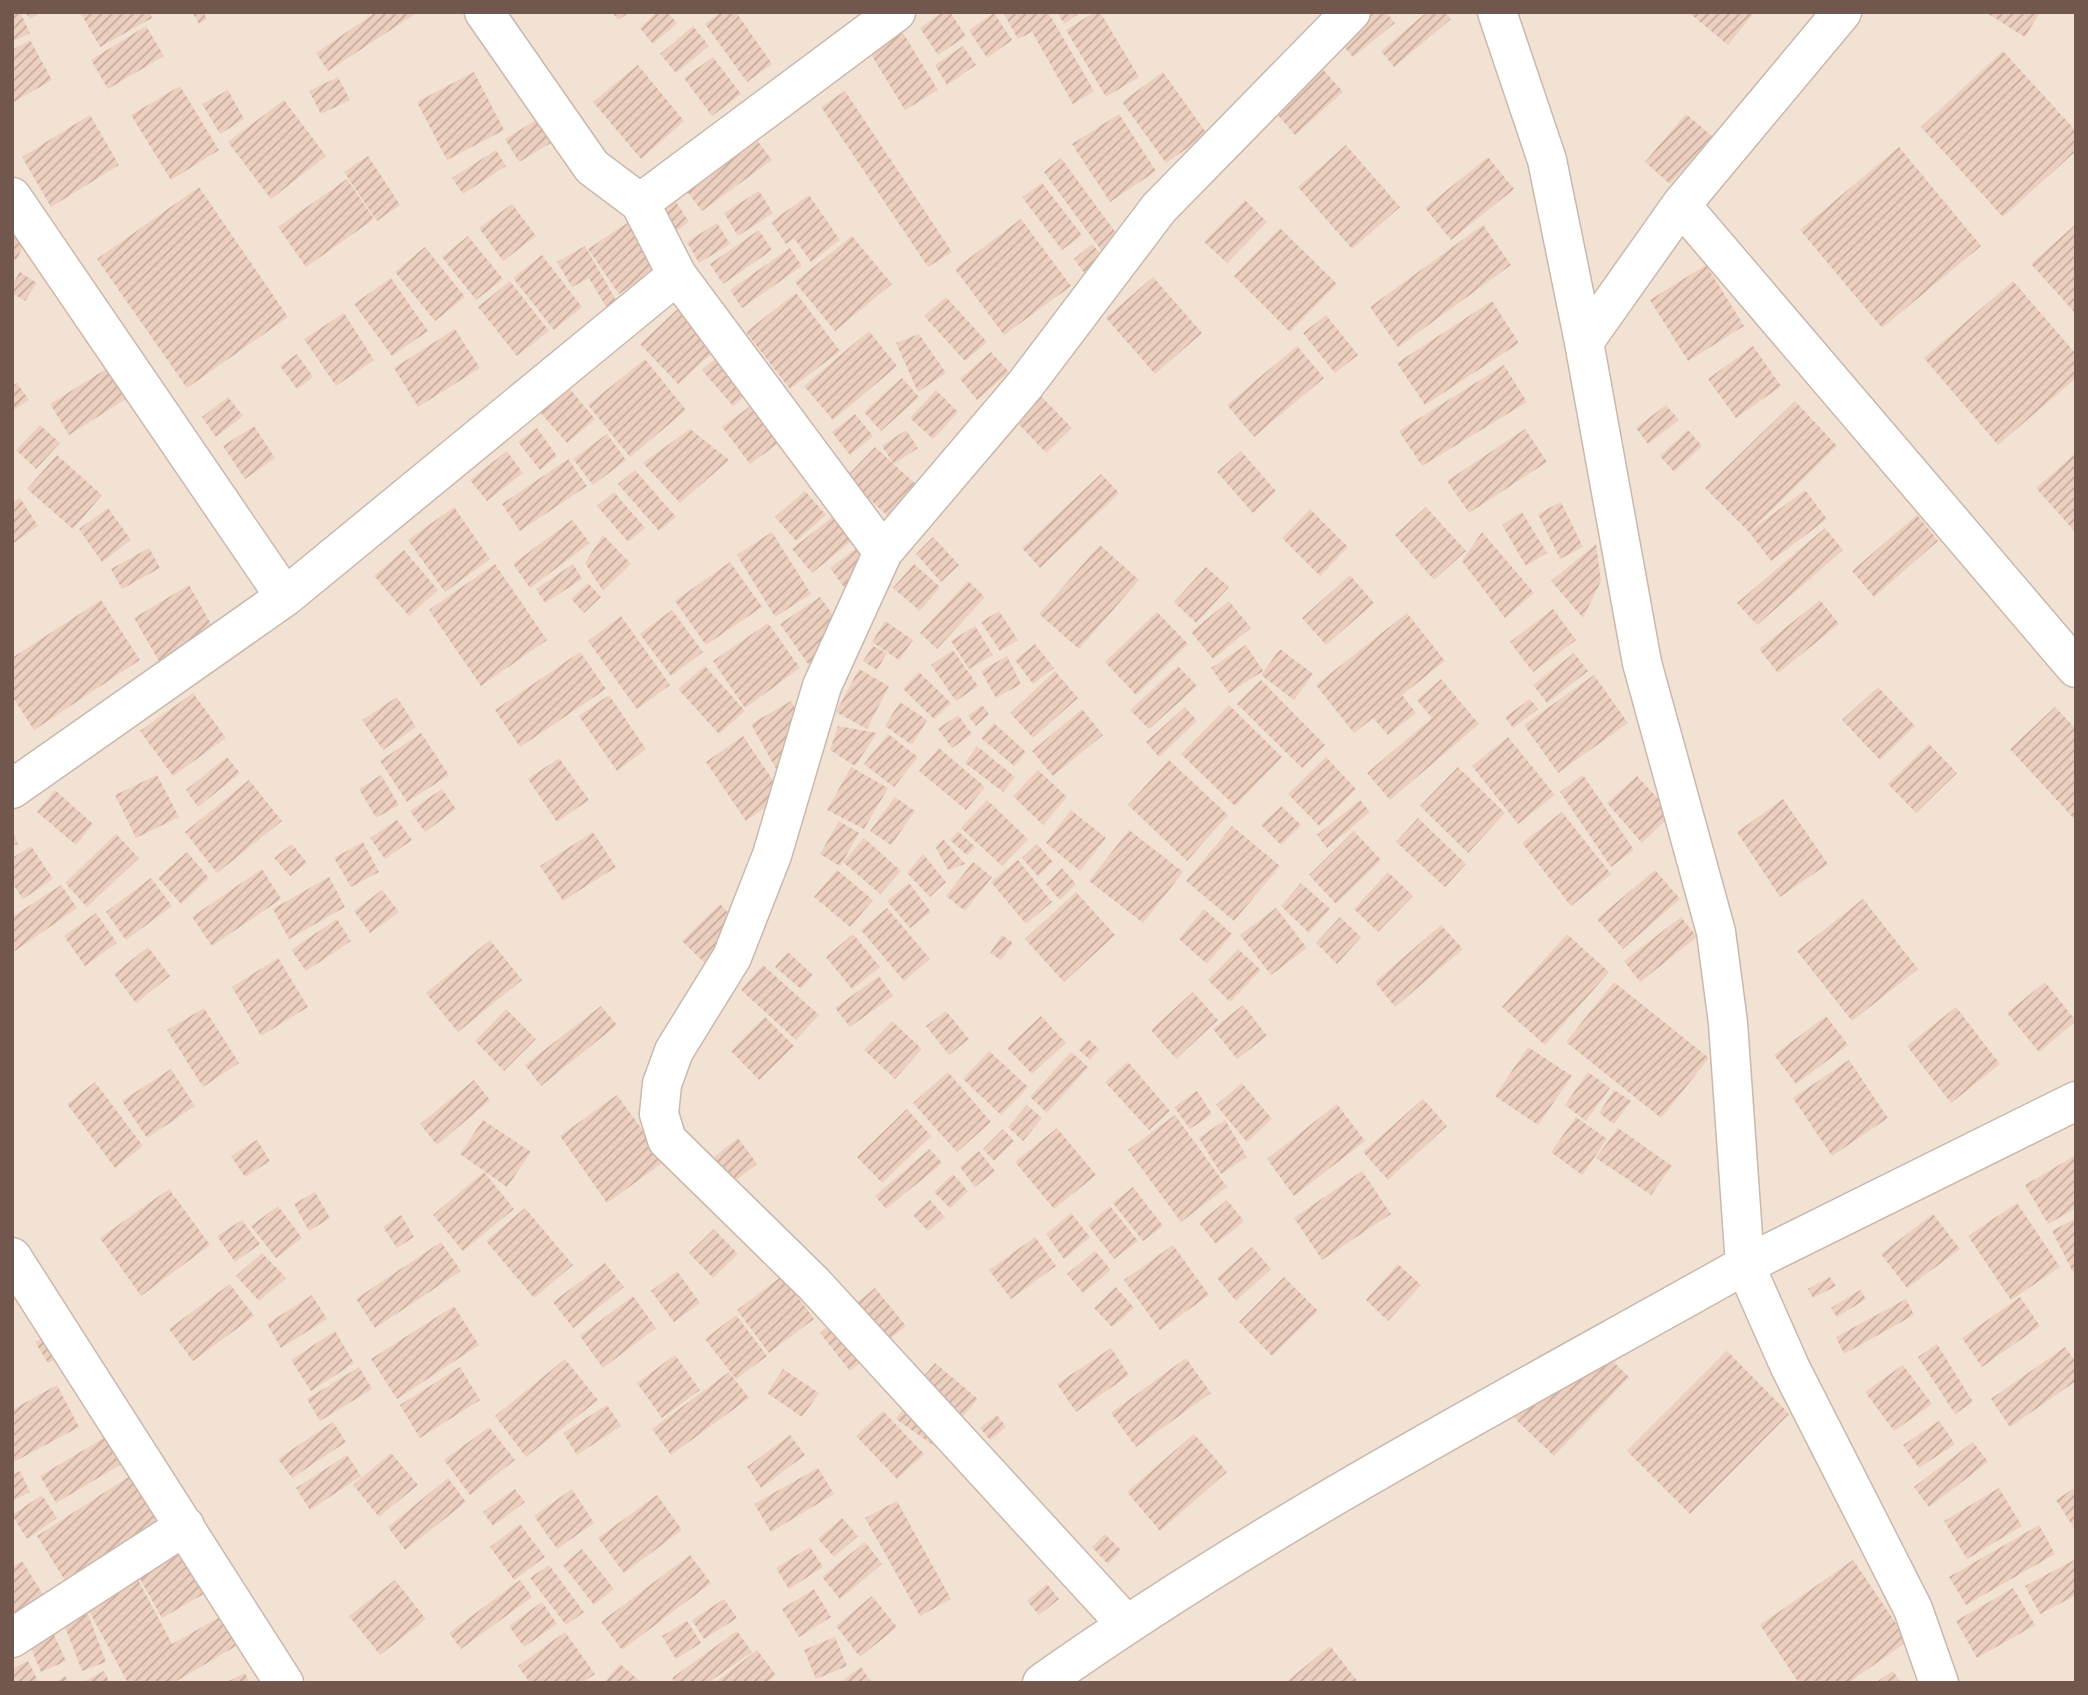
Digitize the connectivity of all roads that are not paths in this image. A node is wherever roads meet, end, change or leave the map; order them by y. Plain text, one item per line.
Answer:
1 (484, 12) edge
2 (896, 12) edge
3 (1351, 12) edge
4 (1497, 12) edge
5 (1842, 12) edge
6 (12, 197) edge
7 (640, 203) junction
8 (1681, 205) junction
9 (677, 275) junction
10 (1584, 342) junction
11 (883, 552) junction
12 (285, 597) junction
13 (2076, 667) edge
14 (12, 789) edge
15 (2076, 1101) edge
16 (12, 1257) edge
17 (1745, 1265) junction
18 (185, 1527) junction
19 (1126, 1624) junction
20 (12, 1637) edge
21 (284, 1683) edge
22 (1042, 1683) edge
23 (1938, 1683) edge

1 - 7 street
2 - 7 street
3 - 11 street
4 - 10 street
5 - 8 street
6 - 12 street
7 - 9 street
8 - 10 street
8 - 13 street
9 - 11 street
9 - 12 street
10 - 17 street
11 - 19 street
12 - 14 street
15 - 17 street
16 - 18 street
17 - 19 street
17 - 23 street
18 - 20 street
18 - 21 street
19 - 22 street

